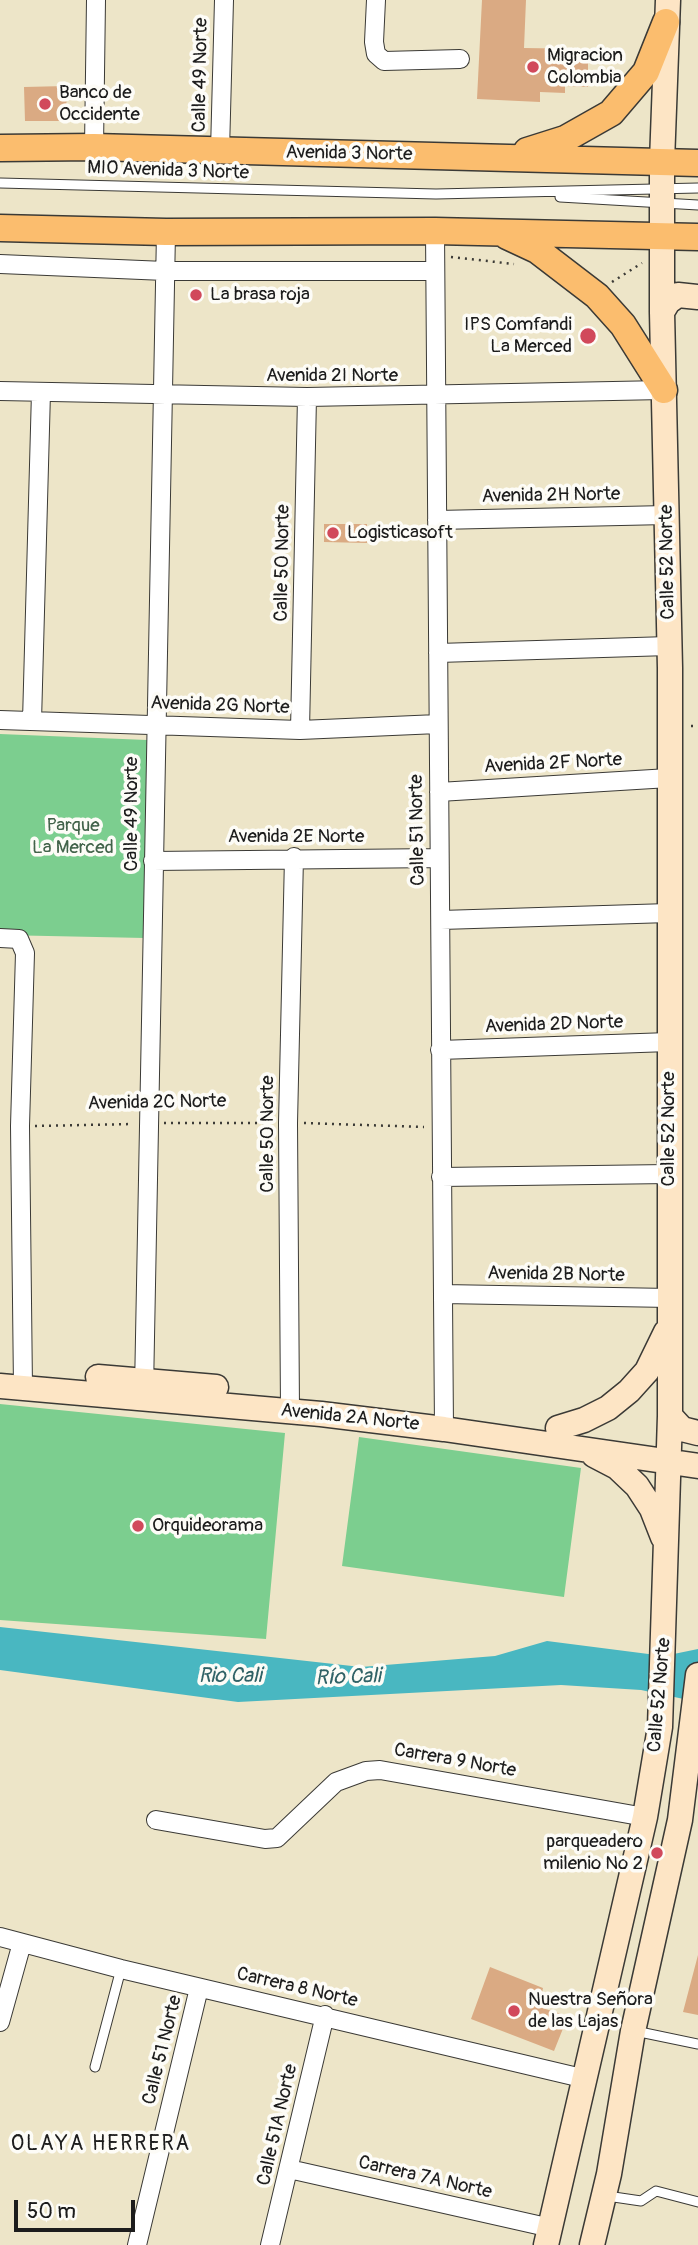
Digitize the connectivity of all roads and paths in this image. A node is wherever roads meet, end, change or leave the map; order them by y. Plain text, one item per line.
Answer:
1 (96, 0) edge
2 (224, 0) edge
3 (376, 0) edge
4 (667, 11) edge
5 (460, 59) dead end
6 (94, 147) junction
7 (0, 148) edge
8 (220, 151) junction
9 (502, 158) junction
10 (662, 162) junction
11 (698, 163) edge
12 (0, 183) edge
13 (698, 188) edge
14 (502, 193) junction
15 (662, 197) junction
16 (698, 205) edge
17 (0, 228) edge
18 (435, 231) junction
19 (166, 232) junction
20 (503, 233) junction
21 (662, 235) junction
22 (698, 237) edge
23 (0, 264) edge
24 (165, 271) junction
25 (435, 271) junction
26 (698, 297) edge
27 (662, 312) junction
28 (664, 390) junction
29 (0, 391) edge
30 (41, 392) junction
31 (438, 396) junction
32 (162, 397) junction
33 (307, 397) junction
34 (667, 515) junction
35 (437, 520) junction
36 (669, 646) junction
37 (438, 653) junction
38 (0, 720) edge
39 (32, 721) junction
40 (438, 724) junction
41 (154, 725) junction
42 (300, 730) junction
43 (669, 778) junction
44 (439, 792) junction
45 (294, 857) junction
46 (439, 858) junction
47 (153, 860) junction
48 (670, 913) junction
49 (441, 920) junction
50 (0, 938) edge
51 (669, 1042) junction
52 (440, 1050) junction
53 (288, 1123) junction
54 (149, 1124) junction
55 (20, 1126) junction
56 (441, 1127) junction
57 (669, 1174) junction
58 (441, 1177) junction
59 (443, 1294) junction
60 (670, 1298) junction
61 (669, 1324) junction
62 (12, 1380) edge
63 (144, 1389) junction
64 (290, 1403) junction
65 (670, 1416) junction
66 (444, 1421) junction
67 (698, 1433) edge
68 (561, 1437) junction
69 (698, 1450) edge
70 (669, 1454) junction
71 (698, 1465) edge
72 (666, 1558) junction
73 (698, 1675) edge
74 (645, 1817) junction
75 (156, 1820) dead end
76 (689, 1821) edge
77 (0, 1937) edge
78 (22, 1942) junction
79 (121, 1969) junction
80 (604, 1986) junction
81 (199, 1987) junction
82 (640, 1999) junction
83 (325, 2015) junction
84 (0, 2022) edge
85 (633, 2031) junction
86 (698, 2044) edge
87 (95, 2067) dead end
88 (586, 2079) junction
89 (289, 2169) junction
90 (604, 2195) junction
91 (698, 2202) edge
92 (548, 2236) edge
93 (137, 2245) edge
94 (271, 2245) edge
95 (592, 2245) edge

1 - 6 street
2 - 8 street, Calle 49 Norte
3 - 5 street
4 - 9 main road
4 - 10 main road, Calle 52 Norte
6 - 7 main road, Avenida 3 Norte
6 - 8 main road, Avenida 3 Norte
8 - 9 main road, Avenida 3 Norte
9 - 10 main road, Avenida 3 Norte
10 - 11 main road, Avenida 3 Norte
10 - 15 main road, Calle 52 Norte
12 - 14 lane, MIO Avenida 3 Norte
13 - 15 lane, MIO Avenida 3 Norte
14 - 15 lane, MIO Avenida 3 Norte
14 - 15 lane, MIO Avenida 3 Norte
15 - 16 lane, MIO Avenida 3 Norte
15 - 21 main road, Calle 52 Norte
17 - 19 main road
18 - 19 main road
18 - 20 main road
18 - 25 street, Calle 51 Norte
19 - 24 street, Calle 49 Norte
20 - 21 main road
20 - 28 main road
21 - 22 main road
21 - 27 main road, Calle 52 Norte
23 - 24 street
24 - 25 street
24 - 32 street, Calle 49 Norte
25 - 31 street, Calle 51 Norte
26 - 27 main road
27 - 28 main road, Calle 52 Norte
28 - 31 street, Avenida 2I Norte
28 - 34 main road, Calle 52 Norte
29 - 30 street, Avenida 2I Norte
30 - 32 street, Avenida 2I Norte
30 - 39 street
31 - 33 street, Avenida 2I Norte
31 - 35 street, Calle 51 Norte
32 - 33 street, Avenida 2I Norte
32 - 41 street, Calle 49 Norte
33 - 42 street, Calle 50 Norte
34 - 35 street, Avenida 2H Norte
34 - 36 main road, Calle 52 Norte
35 - 37 street, Calle 51 Norte
36 - 37 street
36 - 43 main road, Calle 52 Norte
37 - 40 street, Calle 51 Norte
38 - 39 street, Avenida 2G Norte
39 - 41 street, Avenida 2G Norte
40 - 42 street, Avenida 2G Norte
40 - 44 street, Calle 51 Norte
41 - 42 street, Avenida 2G Norte
41 - 47 street, Calle 49 Norte
43 - 44 street, Avenida 2F Norte
43 - 48 main road, Calle 52 Norte
44 - 46 street, Calle 51 Norte
45 - 46 street, Avenida 2E Norte
45 - 47 street, Avenida 2E Norte
45 - 53 street, Calle 50 Norte
46 - 49 street, Calle 51 Norte
47 - 54 street, Calle 49 Norte
48 - 49 street
48 - 51 main road, Calle 52 Norte
49 - 52 street, Calle 51 Norte
50 - 55 street
51 - 52 street, Avenida 2D Norte
51 - 57 main road, Calle 52 Norte
52 - 56 street, Calle 51 Norte
53 - 54 path, Avenida 2C Norte
53 - 56 path, Avenida 2C Norte
53 - 64 street, Calle 50 Norte
54 - 55 path, Avenida 2C Norte
54 - 63 street, Calle 49 Norte
55 - 62 street
56 - 58 street, Calle 51 Norte
57 - 58 street
57 - 60 main road, Calle 52 Norte
58 - 59 street, Calle 51 Norte
59 - 60 street, Avenida 2B Norte
59 - 66 street, Calle 51 Norte
60 - 61 main road, Calle 52 Norte
61 - 65 main road, Calle 52 Norte
61 - 68 main road
62 - 63 main road, Avenida 2A Norte
63 - 64 main road, Avenida 2A Norte
64 - 66 main road, Avenida 2A Norte
65 - 67 main road
65 - 70 main road, Calle 52 Norte
66 - 68 main road, Avenida 2A Norte
68 - 70 main road, Avenida 2A Norte
68 - 72 main road
69 - 70 main road, Avenida 2A Norte
70 - 71 main road
70 - 72 main road, Calle 52 Norte
72 - 74 main road, Calle 52 Norte
73 - 76 main road, Calle 52 Norte
74 - 75 street, Carrera 9 Norte
74 - 80 main road, Calle 52 Norte
76 - 82 main road, Calle 52 Norte
77 - 78 street, Carrera 8 Norte
78 - 79 street, Carrera 8 Norte
78 - 84 street
79 - 81 street, Carrera 8 Norte
79 - 87 lane
80 - 82 main road
80 - 88 main road, Calle 52 Norte
81 - 83 street, Carrera 8 Norte
81 - 93 street, Calle 51 Norte
82 - 85 main road, Calle 52 Norte
83 - 88 street, Carrera 8 Norte
83 - 89 street, Calle 51A Norte
85 - 86 lane
85 - 90 main road, Calle 52 Norte
88 - 92 main road, Calle 52 Norte
89 - 92 street, Carrera 7A Norte
89 - 94 street, Calle 51A Norte
90 - 91 lane
90 - 95 main road, Calle 52 Norte

